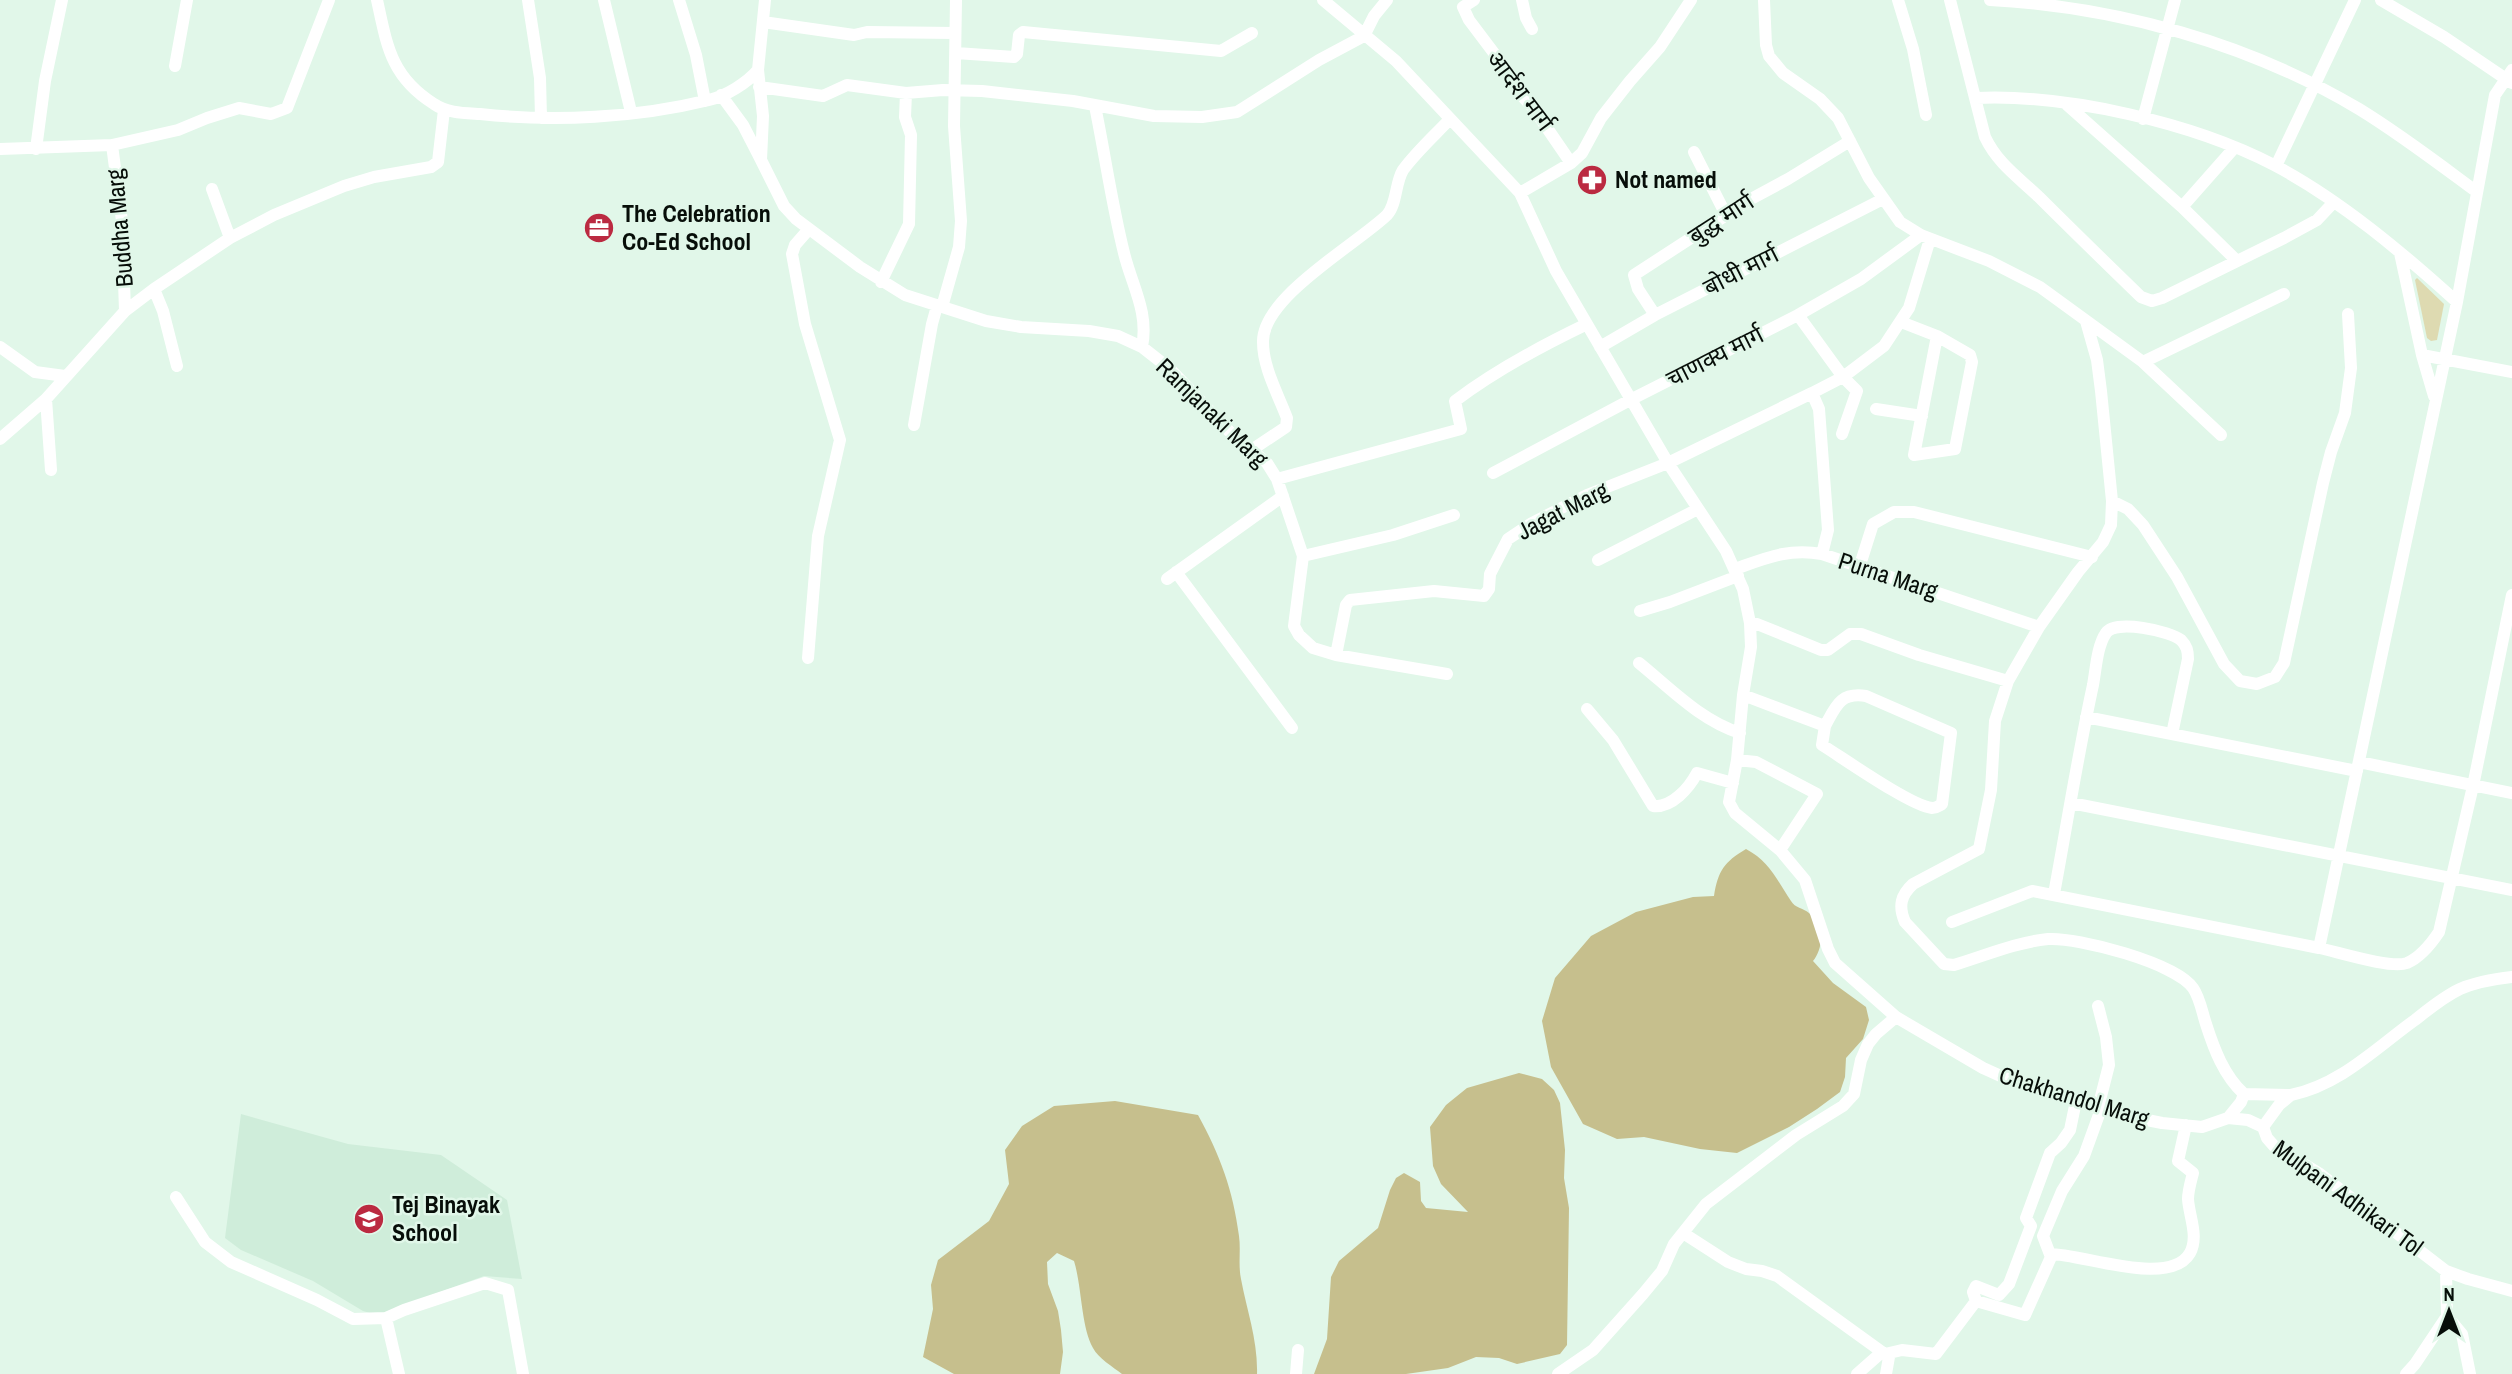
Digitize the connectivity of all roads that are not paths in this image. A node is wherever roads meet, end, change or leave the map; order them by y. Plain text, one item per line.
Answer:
1 (62, 0) edge
2 (187, 0) edge
3 (329, 0) edge
4 (377, 0) edge
5 (528, 0) edge
6 (604, 0) edge
7 (679, 0) edge
8 (765, 0) edge
9 (956, 0) edge
10 (1323, 0) edge
11 (1387, 0) edge
12 (1474, 0) edge
13 (1522, 0) edge
14 (1690, 0) edge
15 (1764, 0) edge
16 (1898, 0) edge
17 (1950, 0) edge
18 (1990, 0) edge
19 (2175, 0) edge
20 (2355, 0) edge
21 (2381, 0) edge
22 (1531, 20) dead end
23 (763, 22) junction
24 (2168, 29) junction
25 (955, 33) junction
26 (1252, 33) dead end
27 (1364, 36) junction
28 (956, 53) junction
29 (175, 66) dead end
30 (758, 70) junction
31 (2510, 77) edge
32 (2315, 85) junction
33 (759, 87) junction
34 (953, 89) junction
35 (905, 93) junction
36 (721, 95) junction
37 (1976, 98) junction
38 (705, 101) junction
39 (2064, 102) junction
40 (1095, 106) junction
41 (444, 110) junction
42 (631, 112) junction
43 (1926, 115) dead end
44 (541, 118) junction
45 (1450, 119) junction
46 (2143, 119) junction
47 (1850, 141) junction
48 (112, 145) junction
49 (2235, 147) junction
50 (0, 149) edge
51 (36, 149) junction
52 (1694, 152) dead end
53 (761, 160) junction
54 (1571, 163) junction
55 (2276, 166) junction
56 (212, 189) dead end
57 (2477, 192) junction
58 (1520, 193) junction
59 (1883, 199) junction
60 (2333, 203) junction
61 (2182, 207) junction
62 (1726, 215) junction
63 (809, 229) junction
64 (230, 237) junction
65 (1925, 237) junction
66 (2400, 253) junction
67 (2237, 261) junction
68 (881, 282) junction
69 (154, 289) junction
70 (2284, 294) dead end
71 (2457, 302) junction
72 (940, 306) junction
73 (125, 311) junction
74 (2348, 314) dead end
75 (1655, 315) junction
76 (1798, 315) junction
77 (2086, 321) junction
78 (1901, 322) junction
79 (1587, 324) junction
80 (1937, 336) junction
81 (0, 347) edge
82 (1142, 347) junction
83 (1600, 347) junction
84 (2422, 355) junction
85 (2444, 359) junction
86 (2143, 362) junction
87 (177, 366) dead end
88 (2512, 372) edge
89 (65, 376) junction
90 (1843, 377) junction
91 (1812, 393) junction
92 (2435, 398) junction
93 (46, 399) junction
94 (1632, 399) junction
95 (1876, 409) dead end
96 (1922, 416) junction
97 (914, 425) dead end
98 (1842, 434) dead end
99 (2221, 435) dead end
100 (0, 439) edge
101 (1253, 450) junction
102 (1668, 463) junction
103 (51, 470) dead end
104 (1493, 473) dead end
105 (1277, 479) junction
106 (1283, 496) junction
107 (2112, 501) junction
108 (1698, 509) junction
109 (1454, 515) dead end
110 (1822, 554) junction
111 (1303, 556) junction
112 (2091, 557) junction
113 (1598, 561) dead end
114 (1860, 565) junction
115 (1736, 572) junction
116 (2512, 595) edge
117 (1640, 611) dead end
118 (1750, 623) junction
119 (2039, 626) junction
120 (1336, 655) junction
121 (808, 658) dead end
122 (1639, 663) dead end
123 (1447, 674) dead end
124 (2008, 681) junction
125 (1743, 695) junction
126 (1587, 709) dead end
127 (2086, 717) junction
128 (1825, 726) junction
129 (1292, 728) dead end
130 (1740, 733) junction
131 (2172, 734) junction
132 (1737, 760) junction
133 (2358, 766) junction
134 (1733, 783) junction
135 (2473, 786) junction
136 (2512, 793) edge
137 (2071, 803) junction
138 (1780, 850) junction
139 (2338, 857) junction
140 (2452, 878) junction
141 (2512, 890) edge
142 (2054, 894) junction
143 (1952, 922) dead end
144 (2319, 948) junction
145 (2512, 977) edge
146 (2098, 1006) dead end
147 (1896, 1017) junction
148 (2244, 1094) junction
149 (2291, 1095) junction
150 (2076, 1101) junction
151 (2100, 1109) junction
152 (2228, 1118) junction
153 (2186, 1125) junction
154 (2263, 1127) junction
155 (176, 1197) dead end
156 (1683, 1233) junction
157 (2050, 1254) junction
158 (2446, 1270) junction
159 (2512, 1290) edge
160 (1976, 1301) junction
161 (2447, 1316) junction
162 (386, 1318) junction
163 (1298, 1350) dead end
164 (1883, 1353) junction
165 (399, 1374) edge
166 (523, 1374) edge
167 (1296, 1374) edge
168 (1558, 1374) edge
169 (1857, 1374) edge
170 (1886, 1374) edge
171 (2406, 1374) edge
172 (2470, 1374) edge

1 - 51 street
2 - 29 street
3 - 48 street
4 - 41 street
5 - 44 street
6 - 42 street
7 - 38 street
8 - 23 street, Ramjanaki Marg
9 - 25 street
10 - 27 street, Chakhandol Marg
11 - 27 street
12 - 54 street, आर्दश मार्ग
13 - 22 street
14 - 54 street
15 - 47 street
16 - 43 street
17 - 37 street
18 - 24 street
19 - 24 street
20 - 32 street
21 - 31 street
23 - 25 street
23 - 30 street, Ramjanaki Marg
24 - 32 street
24 - 46 street
25 - 28 street
26 - 28 street
27 - 40 street
27 - 45 street, Chakhandol Marg
28 - 34 street
30 - 33 street, Ramjanaki Marg
30 - 36 street
31 - 57 street
32 - 55 street
32 - 57 street
33 - 35 street
33 - 53 street, Ramjanaki Marg
34 - 35 street
34 - 40 street
34 - 72 street
35 - 68 street
36 - 38 street
36 - 53 street
37 - 39 street
37 - 67 street
38 - 42 street
39 - 46 street
39 - 61 street
40 - 82 street
41 - 44 street
41 - 64 street
42 - 44 street
45 - 58 street, Chakhandol Marg
45 - 101 street
46 - 49 street
47 - 59 street
47 - 62 street, बुद्ध मार्ग
48 - 51 street
48 - 73 street, Buddha Marg
49 - 55 street
49 - 61 street
50 - 51 street
52 - 62 street
53 - 63 street, Ramjanaki Marg
54 - 58 street
55 - 60 street
56 - 64 street
57 - 71 street
58 - 79 street, Chakhandol Marg
59 - 65 street
59 - 75 street, बोधी मार्ग
60 - 66 street
60 - 67 street
61 - 67 street
62 - 75 street, बुद्ध मार्ग
63 - 68 street, Ramjanaki Marg
63 - 121 street
64 - 69 street
65 - 76 street, चाणक्य मार्ग
65 - 77 street
65 - 78 street, Jagat Marg
66 - 71 street
66 - 84 street
68 - 72 street, Ramjanaki Marg
69 - 73 street
69 - 87 street
70 - 86 street
71 - 85 street
72 - 82 street, Ramjanaki Marg
72 - 97 street
73 - 89 street
74 - 107 street
75 - 83 street, बोधी मार्ग
76 - 90 street
76 - 94 street, चाणक्य मार्ग
77 - 86 street
77 - 107 street
78 - 80 street
78 - 90 street, Jagat Marg
79 - 83 street, Chakhandol Marg
79 - 105 street
80 - 96 street
80 - 96 street
81 - 89 street
82 - 101 street, Ramjanaki Marg
83 - 94 street, Chakhandol Marg
84 - 85 street
84 - 92 street
85 - 88 street
85 - 92 street
86 - 99 street
89 - 93 street
90 - 91 street, Jagat Marg
90 - 98 street
91 - 102 street, Jagat Marg
91 - 110 street
92 - 133 street
93 - 100 street
93 - 103 street
94 - 102 street, Chakhandol Marg
94 - 104 street, चाणक्य मार्ग
95 - 96 street
101 - 105 street, Ramjanaki Marg
102 - 108 street, Chakhandol Marg
102 - 120 street, Jagat Marg
105 - 106 street, Ramjanaki Marg
106 - 111 street, Ramjanaki Marg
106 - 129 street
107 - 112 street
108 - 113 street
108 - 115 street, Chakhandol Marg
109 - 111 street
110 - 114 street, Purna Marg
110 - 115 street, Purna Marg
111 - 120 street, Ramjanaki Marg
112 - 114 street
112 - 119 street
114 - 119 street, Purna Marg
115 - 117 street, Purna Marg
115 - 118 street, Chakhandol Marg
116 - 135 street
118 - 124 street
118 - 125 street, Chakhandol Marg
119 - 124 street
120 - 123 street, Ramjanaki Marg
122 - 130 street
124 - 148 street
125 - 128 street
125 - 130 street, Chakhandol Marg
126 - 134 street
127 - 131 street
127 - 131 street
127 - 137 street
128 - 128 street
130 - 132 street, Chakhandol Marg
131 - 133 street
132 - 134 street, Chakhandol Marg
132 - 138 street
133 - 135 street
133 - 139 street
134 - 138 street, Chakhandol Marg
135 - 136 street
135 - 140 street
137 - 139 street
137 - 142 street
138 - 147 street, Chakhandol Marg
139 - 140 street
139 - 144 street
140 - 141 street
140 - 144 street
142 - 143 street
142 - 144 street
145 - 149 street
146 - 151 street
147 - 150 street, Chakhandol Marg
147 - 156 street
148 - 149 street
148 - 152 street
149 - 154 street
150 - 151 street, Chakhandol Marg
150 - 160 street
151 - 153 street, Chakhandol Marg
151 - 157 street
152 - 153 street, Chakhandol Marg
152 - 154 street
153 - 157 street
154 - 158 street, Mulpani Adhikari Tol
155 - 162 street
156 - 164 street
156 - 168 street
157 - 160 street
158 - 159 street
158 - 161 street, Mulpani Adhikari Tol
160 - 164 street
161 - 171 street
161 - 172 street
162 - 165 street
162 - 166 street
163 - 167 street
164 - 169 street
164 - 170 street

